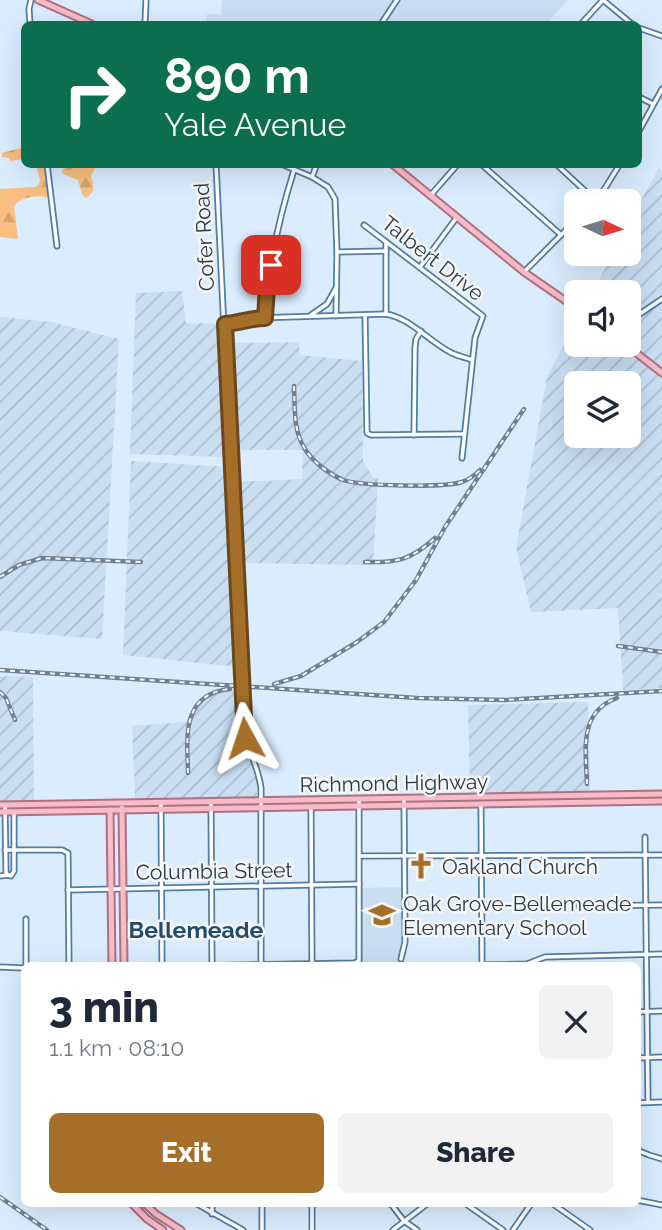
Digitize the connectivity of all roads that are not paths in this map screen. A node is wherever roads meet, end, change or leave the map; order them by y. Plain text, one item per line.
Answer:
1 (31, 0) edge
2 (38, 0) edge
3 (146, 0) edge
4 (397, 0) edge
5 (603, 0) edge
6 (30, 21) edge
7 (85, 21) edge
8 (145, 21) edge
9 (383, 21) edge
10 (584, 21) edge
11 (628, 21) edge
12 (642, 29) edge
13 (662, 36) edge
14 (662, 89) edge
15 (642, 98) edge
16 (653, 104) junction
17 (642, 125) edge
18 (47, 168) edge
19 (216, 168) edge
20 (290, 168) edge
21 (315, 168) edge
22 (397, 168) edge
23 (455, 168) edge
24 (486, 168) edge
25 (560, 168) edge
26 (617, 168) edge
27 (294, 170) junction
28 (312, 177) junction
29 (583, 189) edge
30 (604, 189) edge
31 (430, 197) junction
32 (457, 217) junction
33 (365, 225) dead end
34 (564, 230) edge
35 (560, 234) junction
36 (386, 242) junction
37 (57, 246) dead end
38 (337, 251) junction
39 (386, 251) junction
40 (420, 267) junction
41 (524, 272) junction
42 (336, 286) junction
43 (662, 299) edge
44 (564, 301) edge
45 (386, 314) junction
46 (641, 314) edge
47 (336, 316) junction
48 (365, 316) junction
49 (308, 317) junction
50 (265, 318) junction
51 (225, 324) junction
52 (421, 331) junction
53 (641, 357) edge
54 (472, 360) junction
55 (662, 373) edge
56 (464, 434) junction
57 (414, 435) junction
58 (462, 458) dead end
59 (662, 794) edge
60 (481, 800) junction
61 (662, 801) edge
62 (404, 802) junction
63 (311, 803) junction
64 (359, 803) junction
65 (261, 804) junction
66 (211, 805) junction
67 (161, 806) junction
68 (110, 807) junction
69 (122, 807) junction
70 (2, 809) edge
71 (13, 809) junction
72 (645, 837) dead end
73 (5, 850) junction
74 (14, 850) junction
75 (481, 855) junction
76 (359, 856) junction
77 (404, 856) junction
78 (646, 856) junction
79 (662, 856) edge
80 (8, 875) junction
81 (0, 876) edge
82 (359, 884) junction
83 (311, 885) junction
84 (261, 886) junction
85 (211, 887) junction
86 (162, 888) junction
87 (111, 889) junction
88 (123, 889) junction
89 (68, 890) junction
90 (646, 905) junction
91 (662, 905) edge
92 (579, 906) dead end
93 (26, 919) dead end
94 (662, 954) edge
95 (647, 955) junction
96 (401, 959) dead end
97 (25, 962) edge
98 (69, 962) edge
99 (112, 962) edge
100 (124, 962) edge
101 (162, 962) edge
102 (212, 962) edge
103 (261, 962) edge
104 (312, 962) edge
105 (358, 962) edge
106 (482, 962) edge
107 (534, 962) edge
108 (0, 967) edge
109 (21, 967) edge
110 (641, 1012) edge
111 (647, 1012) junction
112 (662, 1012) edge
113 (648, 1057) junction
114 (662, 1057) edge
115 (641, 1058) edge
116 (648, 1102) junction
117 (662, 1102) edge
118 (641, 1103) edge
119 (641, 1152) edge
120 (662, 1159) edge
121 (641, 1201) edge
122 (662, 1205) edge
123 (135, 1207) edge
124 (148, 1207) edge
125 (202, 1207) edge
126 (212, 1207) edge
127 (262, 1207) edge
128 (312, 1207) edge
129 (393, 1207) edge
130 (423, 1207) edge
131 (470, 1207) edge
132 (529, 1207) edge
133 (557, 1207) edge
134 (212, 1214) junction
135 (404, 1221) junction
136 (163, 1230) edge
137 (181, 1230) edge
138 (243, 1230) edge
139 (262, 1230) edge
140 (312, 1230) edge
141 (393, 1230) edge
142 (417, 1230) edge
143 (503, 1230) edge
144 (513, 1230) edge
145 (590, 1230) edge

1 - 6 street
2 - 7 main road
3 - 8 street
4 - 9 street
5 - 10 street
5 - 11 street
12 - 13 street
14 - 16 street
15 - 16 street
16 - 17 street
18 - 37 street
19 - 51 street, Cofer Road
20 - 27 street
21 - 28 street
22 - 31 main road
23 - 31 street
24 - 35 street
25 - 29 street
26 - 30 street
27 - 28 street
27 - 50 street
28 - 38 street
31 - 32 main road
32 - 40 street
32 - 41 main road
33 - 36 street, Talbert Drive
34 - 35 street
35 - 41 street
36 - 39 street
36 - 40 street, Talbert Drive
38 - 39 street
38 - 42 street
39 - 45 street
40 - 54 street, Talbert Drive
41 - 44 main road
42 - 47 street
42 - 49 street
43 - 46 street
45 - 48 street
45 - 52 street
47 - 48 street
47 - 49 street
48 - 57 street
49 - 50 street
50 - 51 street
51 - 65 street, Cofer Road
52 - 54 street
52 - 57 street
53 - 55 main road
54 - 56 street
56 - 57 street
56 - 58 street
59 - 60 main road, Richmond Highway
60 - 61 main road, Richmond Highway
60 - 62 main road, Richmond Highway
60 - 75 street
62 - 64 main road, Richmond Highway
62 - 77 street
63 - 64 main road, Richmond Highway
63 - 65 main road, Richmond Highway
63 - 83 street
64 - 76 street
65 - 66 main road, Richmond Highway
65 - 84 street, Cofer Road
66 - 67 main road, Richmond Highway
66 - 85 street
67 - 69 main road, Richmond Highway
67 - 86 street
68 - 69 main road, Richmond Highway
68 - 71 main road, Richmond Highway
68 - 87 main road
69 - 88 main road
70 - 71 main road, Richmond Highway
70 - 73 street
71 - 74 street
72 - 78 street
73 - 74 street
73 - 80 street
74 - 80 street
74 - 89 street
75 - 77 street
75 - 78 street
75 - 106 street
76 - 77 street
76 - 82 street
77 - 96 street
78 - 79 street
78 - 90 street
80 - 81 street
82 - 83 street, Columbia Street
82 - 105 street
83 - 84 street, Columbia Street
83 - 104 street
84 - 85 street, Columbia Street
84 - 103 street, Cofer Road
85 - 86 street, Columbia Street
85 - 102 street
86 - 88 street, Columbia Street
86 - 101 street
87 - 88 street, Columbia Street
87 - 89 street, Columbia Street
87 - 99 main road
88 - 100 main road
89 - 98 street
90 - 91 street
90 - 92 street
90 - 95 street
93 - 97 street
94 - 95 street
95 - 107 street
95 - 111 street
108 - 109 street
110 - 111 street
111 - 112 street
111 - 113 street
113 - 114 street
113 - 115 street
113 - 116 street
116 - 117 street
116 - 118 street
119 - 120 street
121 - 122 street
123 - 136 main road
124 - 137 main road
125 - 134 street
126 - 134 street
127 - 139 street
128 - 140 street
129 - 135 street
130 - 135 street
131 - 143 street
132 - 144 street
133 - 145 street
134 - 138 street
135 - 141 street
135 - 142 street

